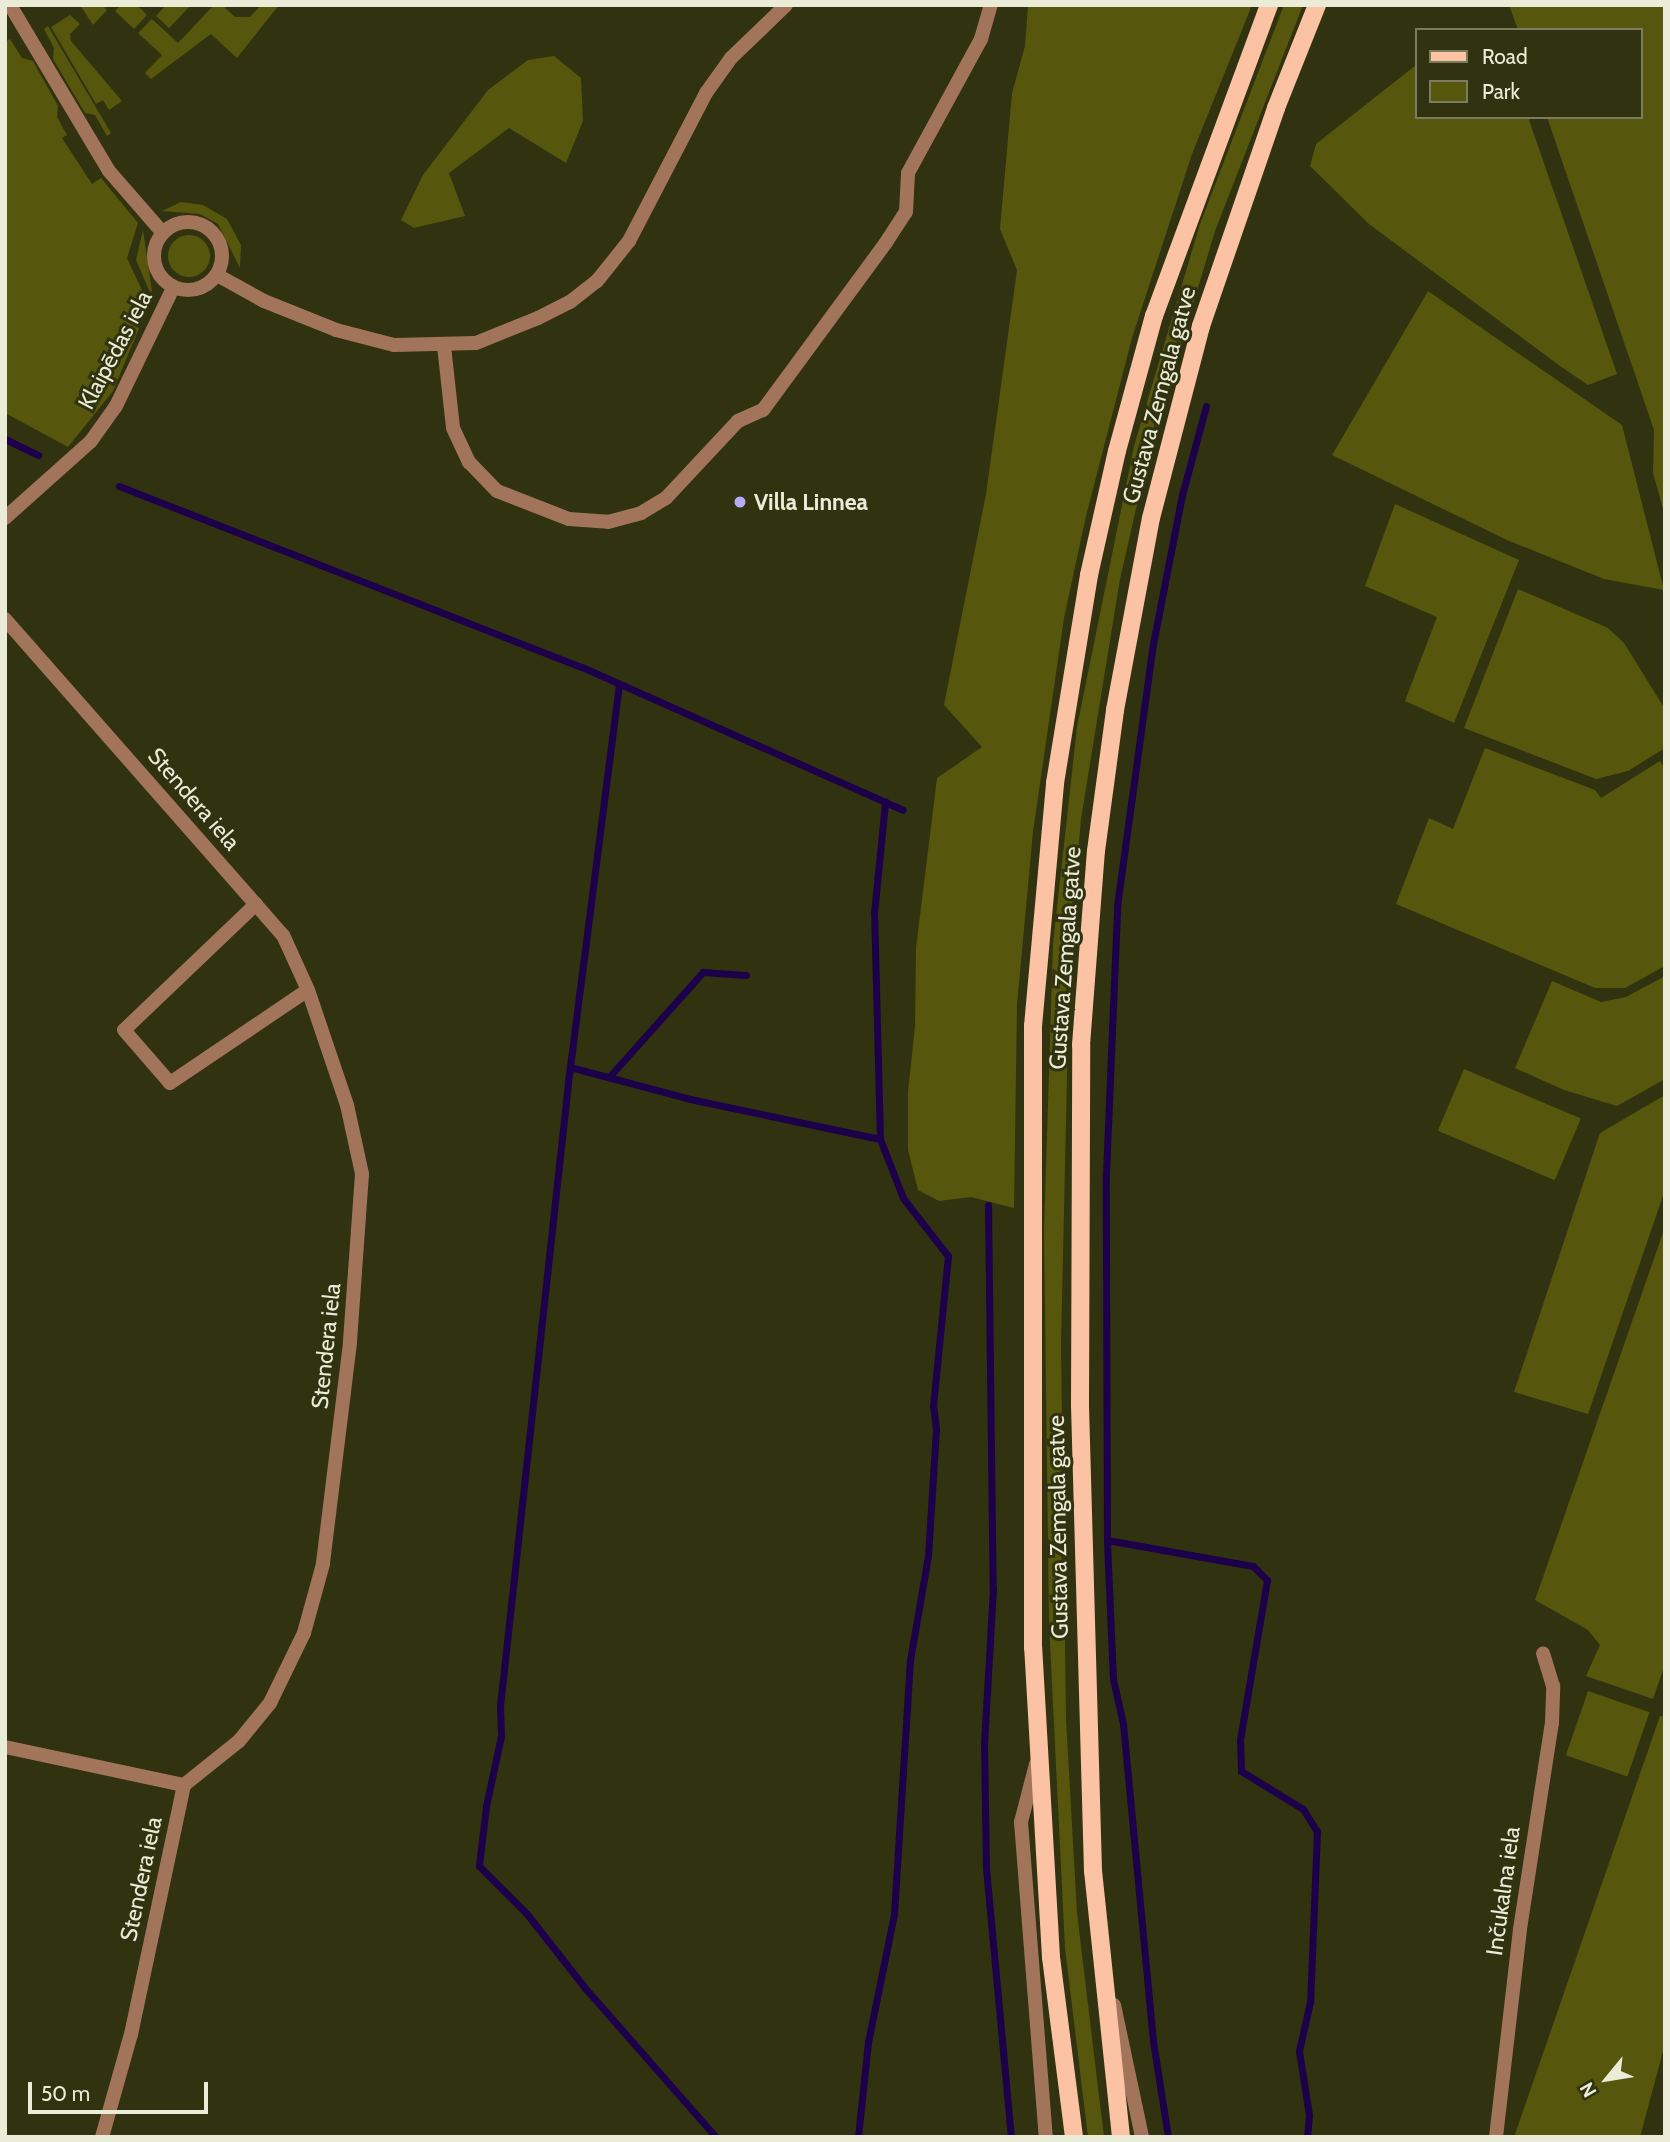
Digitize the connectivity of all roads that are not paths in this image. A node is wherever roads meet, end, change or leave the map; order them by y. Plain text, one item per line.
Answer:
1 (9, 5) edge
2 (786, 5) edge
3 (991, 5) edge
4 (1269, 5) edge
5 (1317, 5) edge
6 (162, 232) junction
7 (217, 275) junction
8 (173, 288) junction
9 (444, 346) junction
10 (5, 518) edge
11 (5, 619) edge
12 (256, 904) junction
13 (308, 990) junction
14 (1543, 1653) dead end
15 (5, 1747) edge
16 (1038, 1759) junction
17 (184, 1785) junction
18 (1101, 1945) junction
19 (102, 2137) edge
20 (1045, 2137) edge
21 (1074, 2137) edge
22 (1121, 2137) edge
23 (1142, 2137) edge
24 (1496, 2137) edge

1 - 6 street
2 - 9 street
3 - 9 street
4 - 16 main road, Gustava Zemgala gatve
5 - 18 main road, Gustava Zemgala gatve
6 - 7 street
6 - 8 street
7 - 8 street
7 - 9 street
8 - 10 street, Klaipēdas iela
11 - 12 street, Stendera iela
12 - 13 street, Stendera iela
12 - 13 street
13 - 17 street, Stendera iela
14 - 24 street, Inčukalna iela
15 - 17 street
16 - 20 street, Gustava Zemgala gatve
16 - 21 main road, Gustava Zemgala gatve
17 - 19 street, Stendera iela
18 - 22 main road, Gustava Zemgala gatve
18 - 23 street, Gustava Zemgala gatve

